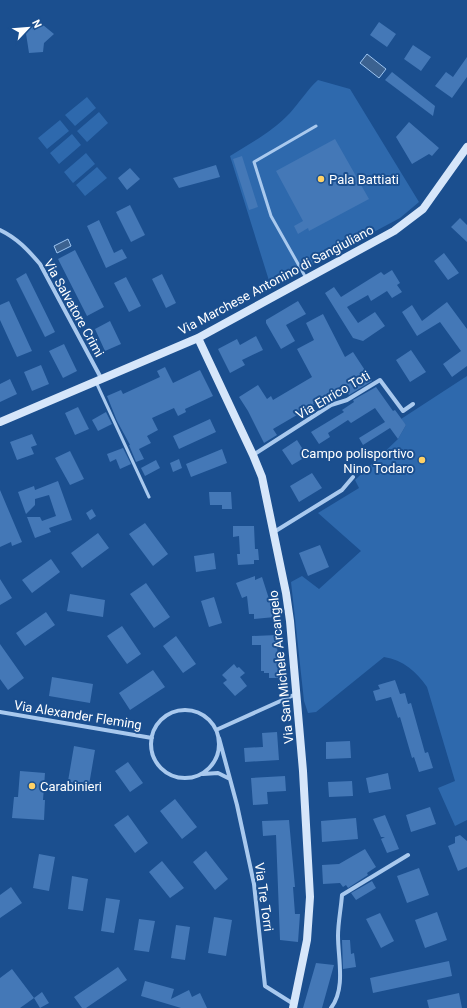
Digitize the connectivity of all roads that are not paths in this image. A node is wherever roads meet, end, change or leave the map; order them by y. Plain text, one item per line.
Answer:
1 (316, 126) dead end
2 (467, 147) edge
3 (0, 230) edge
4 (306, 278) junction
5 (198, 338) junction
6 (98, 379) junction
7 (413, 404) dead end
8 (0, 422) edge
9 (253, 455) junction
10 (353, 477) dead end
11 (149, 496) dead end
12 (274, 532) junction
13 (296, 694) junction
14 (0, 712) edge
15 (216, 730) junction
16 (152, 738) junction
17 (218, 738) junction
18 (201, 774) junction
19 (231, 779) junction
20 (408, 855) dead end
21 (293, 1006) edge
22 (331, 1008) edge

1 - 4 lane
2 - 4 main road, Via Marchese Antonino di Sangiuliano
3 - 6 street, Via Salvatore Crimi
4 - 5 main road, Via Marchese Antonino di Sangiuliano
5 - 6 main road, Via Marchese Antonino di Sangiuliano
5 - 9 main road, Via San Michele Arcangelo
6 - 8 main road, Via Marchese Antonino di Sangiuliano
6 - 11 lane
7 - 9 street, Via Enrico Toti
9 - 12 main road, Via San Michele Arcangelo
10 - 12 street
12 - 13 main road, Via San Michele Arcangelo
13 - 15 street
13 - 21 main road, Via San Michele Arcangelo
14 - 16 street, Via Alexander Fleming
15 - 16 street
15 - 17 street
16 - 18 street
17 - 18 street
17 - 19 street
18 - 19 street
19 - 21 street, Via Tre Torri
20 - 22 street

